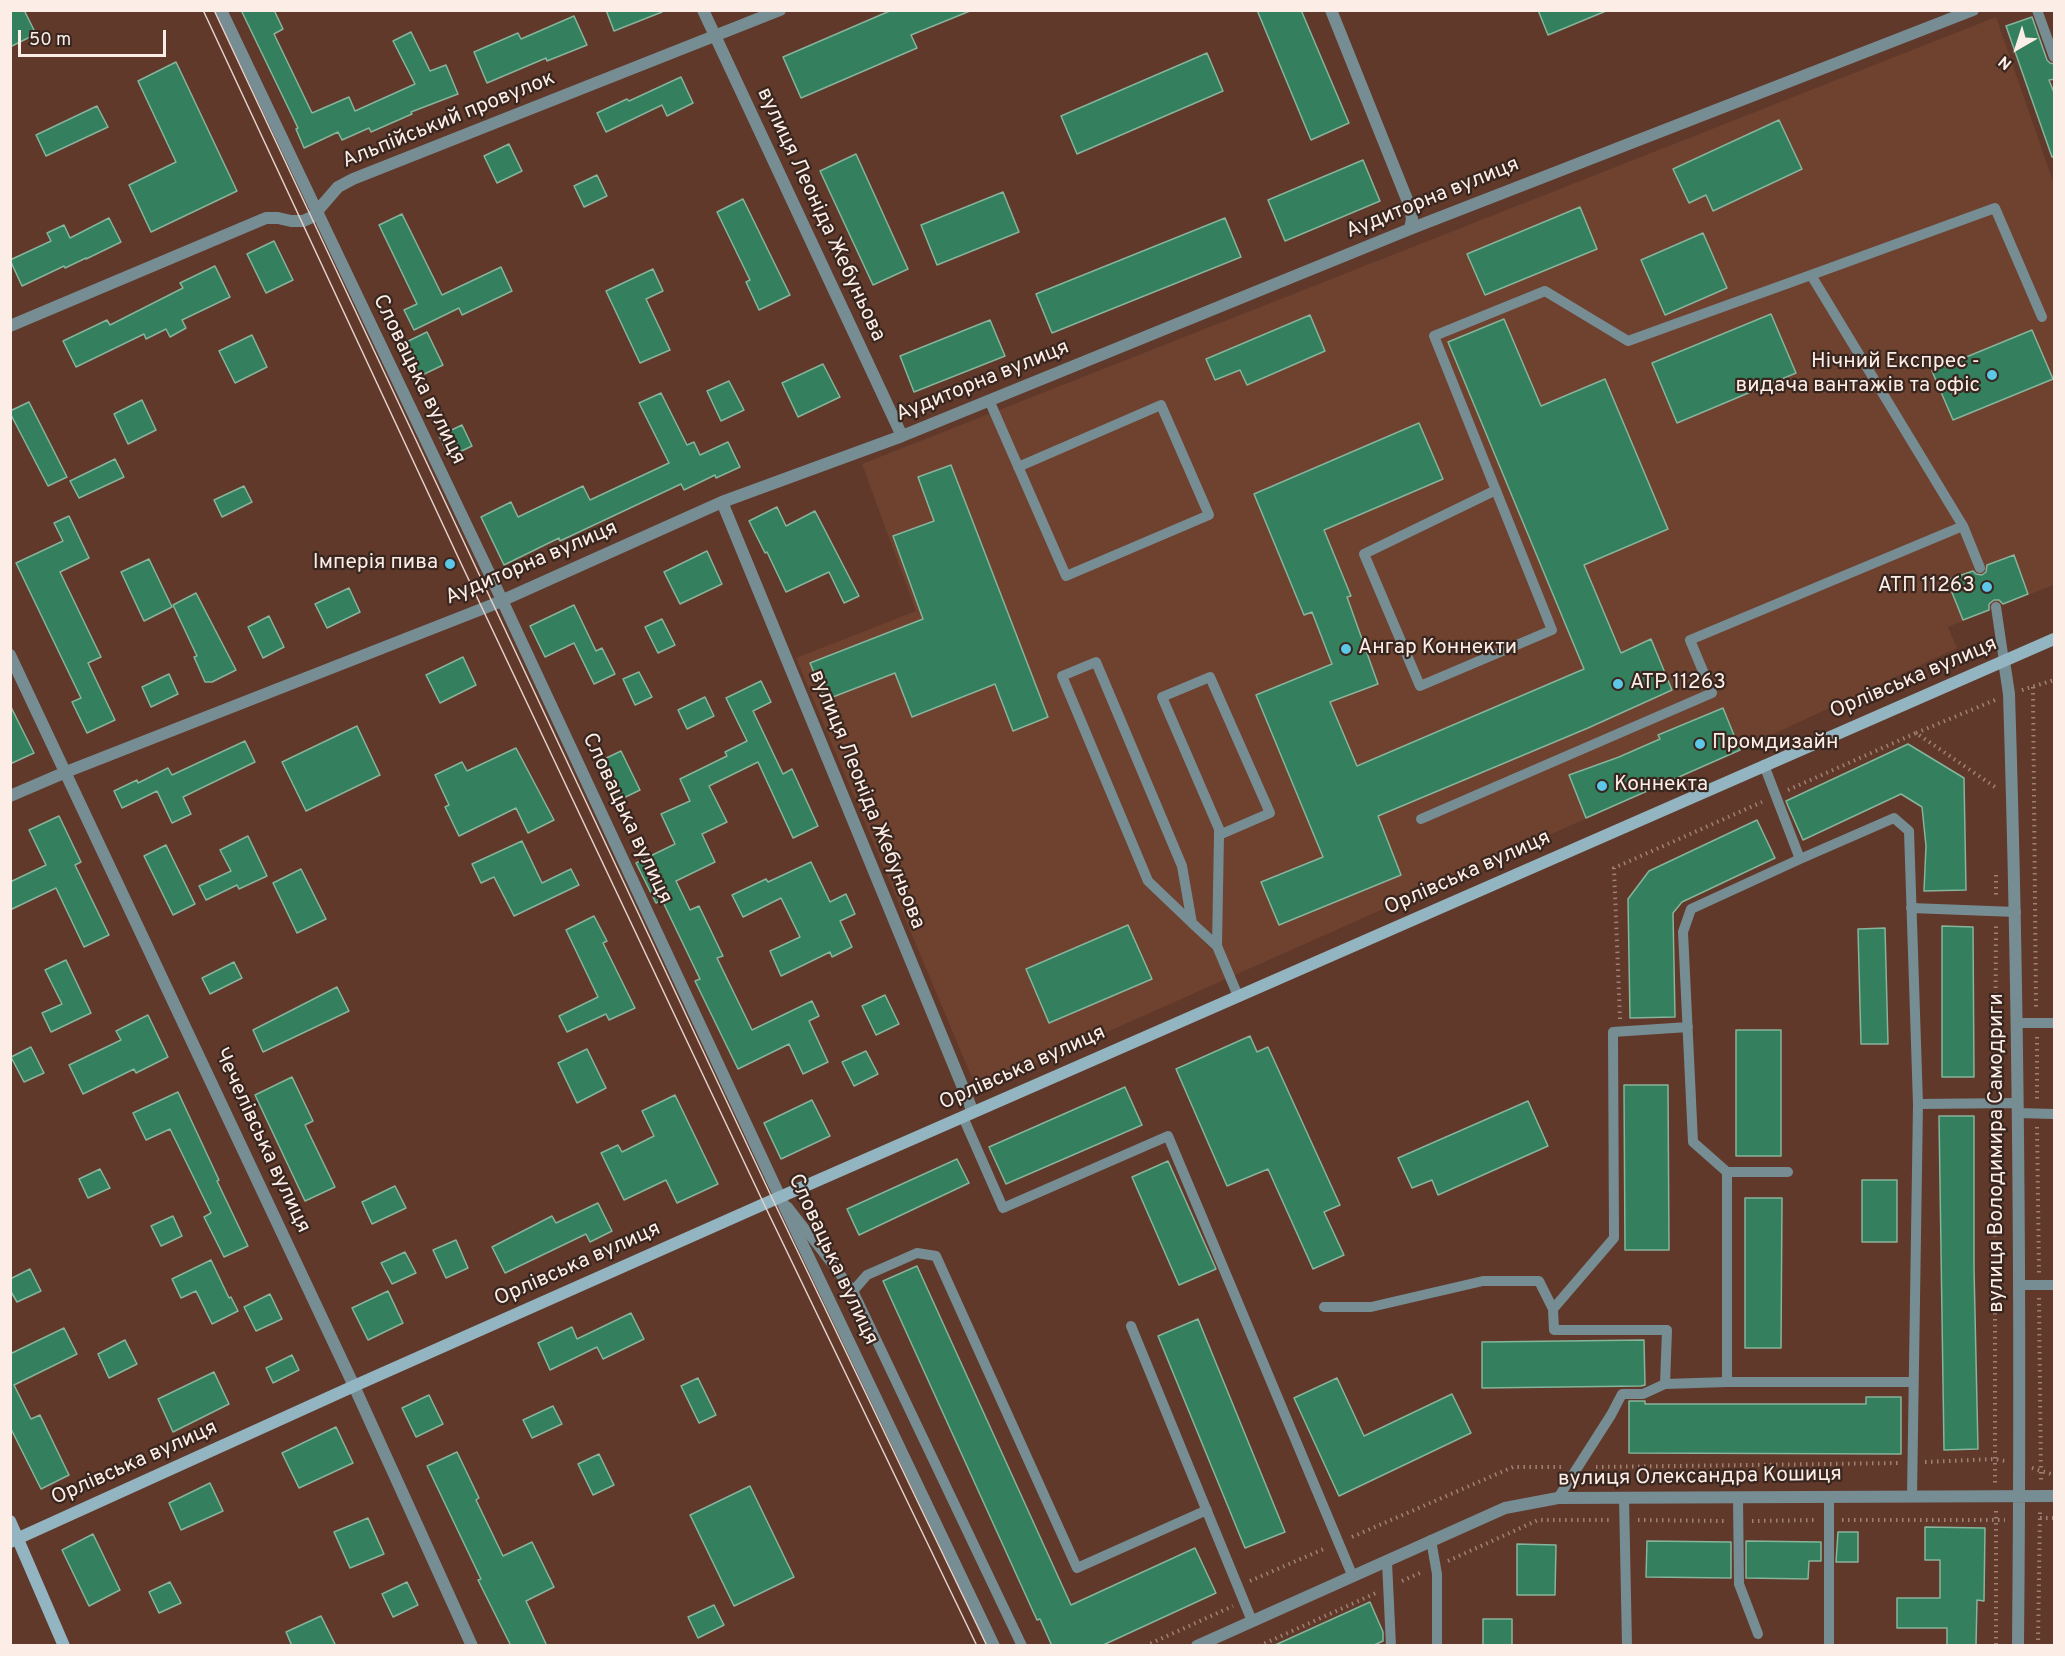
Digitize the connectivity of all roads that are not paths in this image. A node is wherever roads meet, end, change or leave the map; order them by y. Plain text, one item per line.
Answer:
1 (221, 10) edge
2 (703, 10) edge
3 (780, 10) edge
4 (1331, 10) edge
5 (1973, 10) edge
6 (2037, 10) edge
7 (715, 36) junction
8 (2055, 57) edge
9 (316, 213) junction
10 (1410, 229) junction
11 (1811, 275) junction
12 (2042, 316) dead end
13 (10, 326) edge
14 (989, 400) junction
15 (902, 436) junction
16 (1018, 466) junction
17 (1496, 490) junction
18 (722, 502) junction
19 (1962, 526) junction
20 (1980, 568) dead end
21 (502, 600) junction
22 (1996, 607) dead end
23 (2055, 639) edge
24 (10, 655) edge
25 (2004, 661) junction
26 (1764, 765) junction
27 (66, 772) junction
28 (10, 796) edge
29 (1421, 819) dead end
30 (1219, 835) junction
31 (1800, 859) junction
32 (1911, 908) junction
33 (2016, 912) junction
34 (1192, 923) junction
35 (1217, 946) junction
36 (1238, 996) junction
37 (2017, 1023) junction
38 (2055, 1023) edge
39 (1688, 1027) junction
40 (1918, 1104) junction
41 (2017, 1108) junction
42 (2055, 1114) edge
43 (968, 1115) junction
44 (1727, 1172) junction
45 (1788, 1172) dead end
46 (780, 1197) junction
47 (2018, 1285) junction
48 (2055, 1285) edge
49 (853, 1291) junction
50 (1324, 1307) dead end
51 (1553, 1309) junction
52 (1131, 1326) dead end
53 (1727, 1382) junction
54 (1913, 1382) junction
55 (1665, 1384) junction
56 (354, 1386) junction
57 (1829, 1496) junction
58 (1912, 1496) junction
59 (2019, 1496) junction
60 (2055, 1496) edge
61 (1624, 1497) junction
62 (1738, 1497) junction
63 (1558, 1498) junction
64 (1207, 1510) junction
65 (10, 1521) edge
66 (14, 1540) edge
67 (1431, 1540) junction
68 (1387, 1562) junction
69 (1353, 1577) junction
70 (1252, 1621) junction
71 (1758, 1634) dead end
72 (64, 1646) edge
73 (472, 1646) edge
74 (994, 1646) edge
75 (1022, 1646) edge
76 (1197, 1646) edge
77 (1391, 1646) edge
78 (1437, 1646) edge
79 (1627, 1646) edge
80 (1829, 1646) edge
81 (2018, 1646) edge

1 - 9 street, Словацька вулиця
2 - 7 street, вулиця Леоніда Жебуньова
3 - 7 street, Альпійський провулок
4 - 10 street
5 - 10 street, Аудиторна вулиця
6 - 8 lane
7 - 9 street, Альпійський провулок
7 - 15 street, вулиця Леоніда Жебуньова
9 - 13 street
9 - 21 street, Словацька вулиця
10 - 14 street, Аудиторна вулиця
11 - 12 lane
11 - 17 lane
11 - 19 lane
14 - 15 street, Аудиторна вулиця
14 - 16 lane
15 - 18 street, Аудиторна вулиця
16 - 16 lane
17 - 17 lane
18 - 21 street, Аудиторна вулиця
18 - 43 street, вулиця Леоніда Жебуньова
19 - 20 lane
19 - 29 lane
21 - 27 street, Аудиторна вулиця
21 - 46 street, Словацька вулиця
22 - 25 lane
23 - 25 street, Орлівська вулиця
24 - 27 street, Чечелівська вулиця
25 - 26 street, Орлівська вулиця
25 - 33 street, вулиця Володимира Самодриги
26 - 31 lane
26 - 36 street, Орлівська вулиця
27 - 28 street, Аудиторна вулиця
27 - 56 street, Чечелівська вулиця
30 - 30 lane
30 - 35 lane
31 - 32 lane
31 - 39 lane
32 - 33 lane
32 - 40 lane
33 - 37 street, вулиця Володимира Самодриги
34 - 34 lane
34 - 35 lane
35 - 36 lane
36 - 43 street, Орлівська вулиця
37 - 38 lane
37 - 41 street, вулиця Володимира Самодриги
39 - 44 lane
39 - 51 lane
40 - 41 lane
40 - 54 lane
41 - 42 lane
41 - 47 street, вулиця Володимира Самодриги
43 - 46 street, Орлівська вулиця
43 - 69 lane
44 - 45 lane
44 - 53 lane
46 - 49 lane
46 - 56 street, Орлівська вулиця
46 - 74 street, Словацька вулиця
47 - 48 lane
47 - 59 street, вулиця Володимира Самодриги
49 - 64 lane
49 - 75 lane
50 - 51 lane
51 - 55 lane
52 - 64 lane
53 - 54 lane
53 - 55 lane
54 - 58 lane
55 - 63 lane
56 - 66 street, Орлівська вулиця
56 - 73 street, Чечелівська вулиця
57 - 58 street, вулиця Олександра Кошиця
57 - 62 street, вулиця Олександра Кошиця
57 - 80 lane
58 - 59 street, вулиця Олександра Кошиця
59 - 60 street, вулиця Олександра Кошиця
59 - 81 street, вулиця Володимира Самодриги
61 - 62 street, вулиця Олександра Кошиця
61 - 63 street, вулиця Олександра Кошиця
61 - 79 lane
62 - 71 lane
63 - 67 street, вулиця Олександра Кошиця
64 - 70 lane
65 - 66 street
66 - 72 street
67 - 68 street, вулиця Олександра Кошиця
67 - 78 lane
68 - 69 street, вулиця Олександра Кошиця
68 - 77 lane
69 - 70 street, вулиця Олександра Кошиця
70 - 76 street, вулиця Олександра Кошиця

